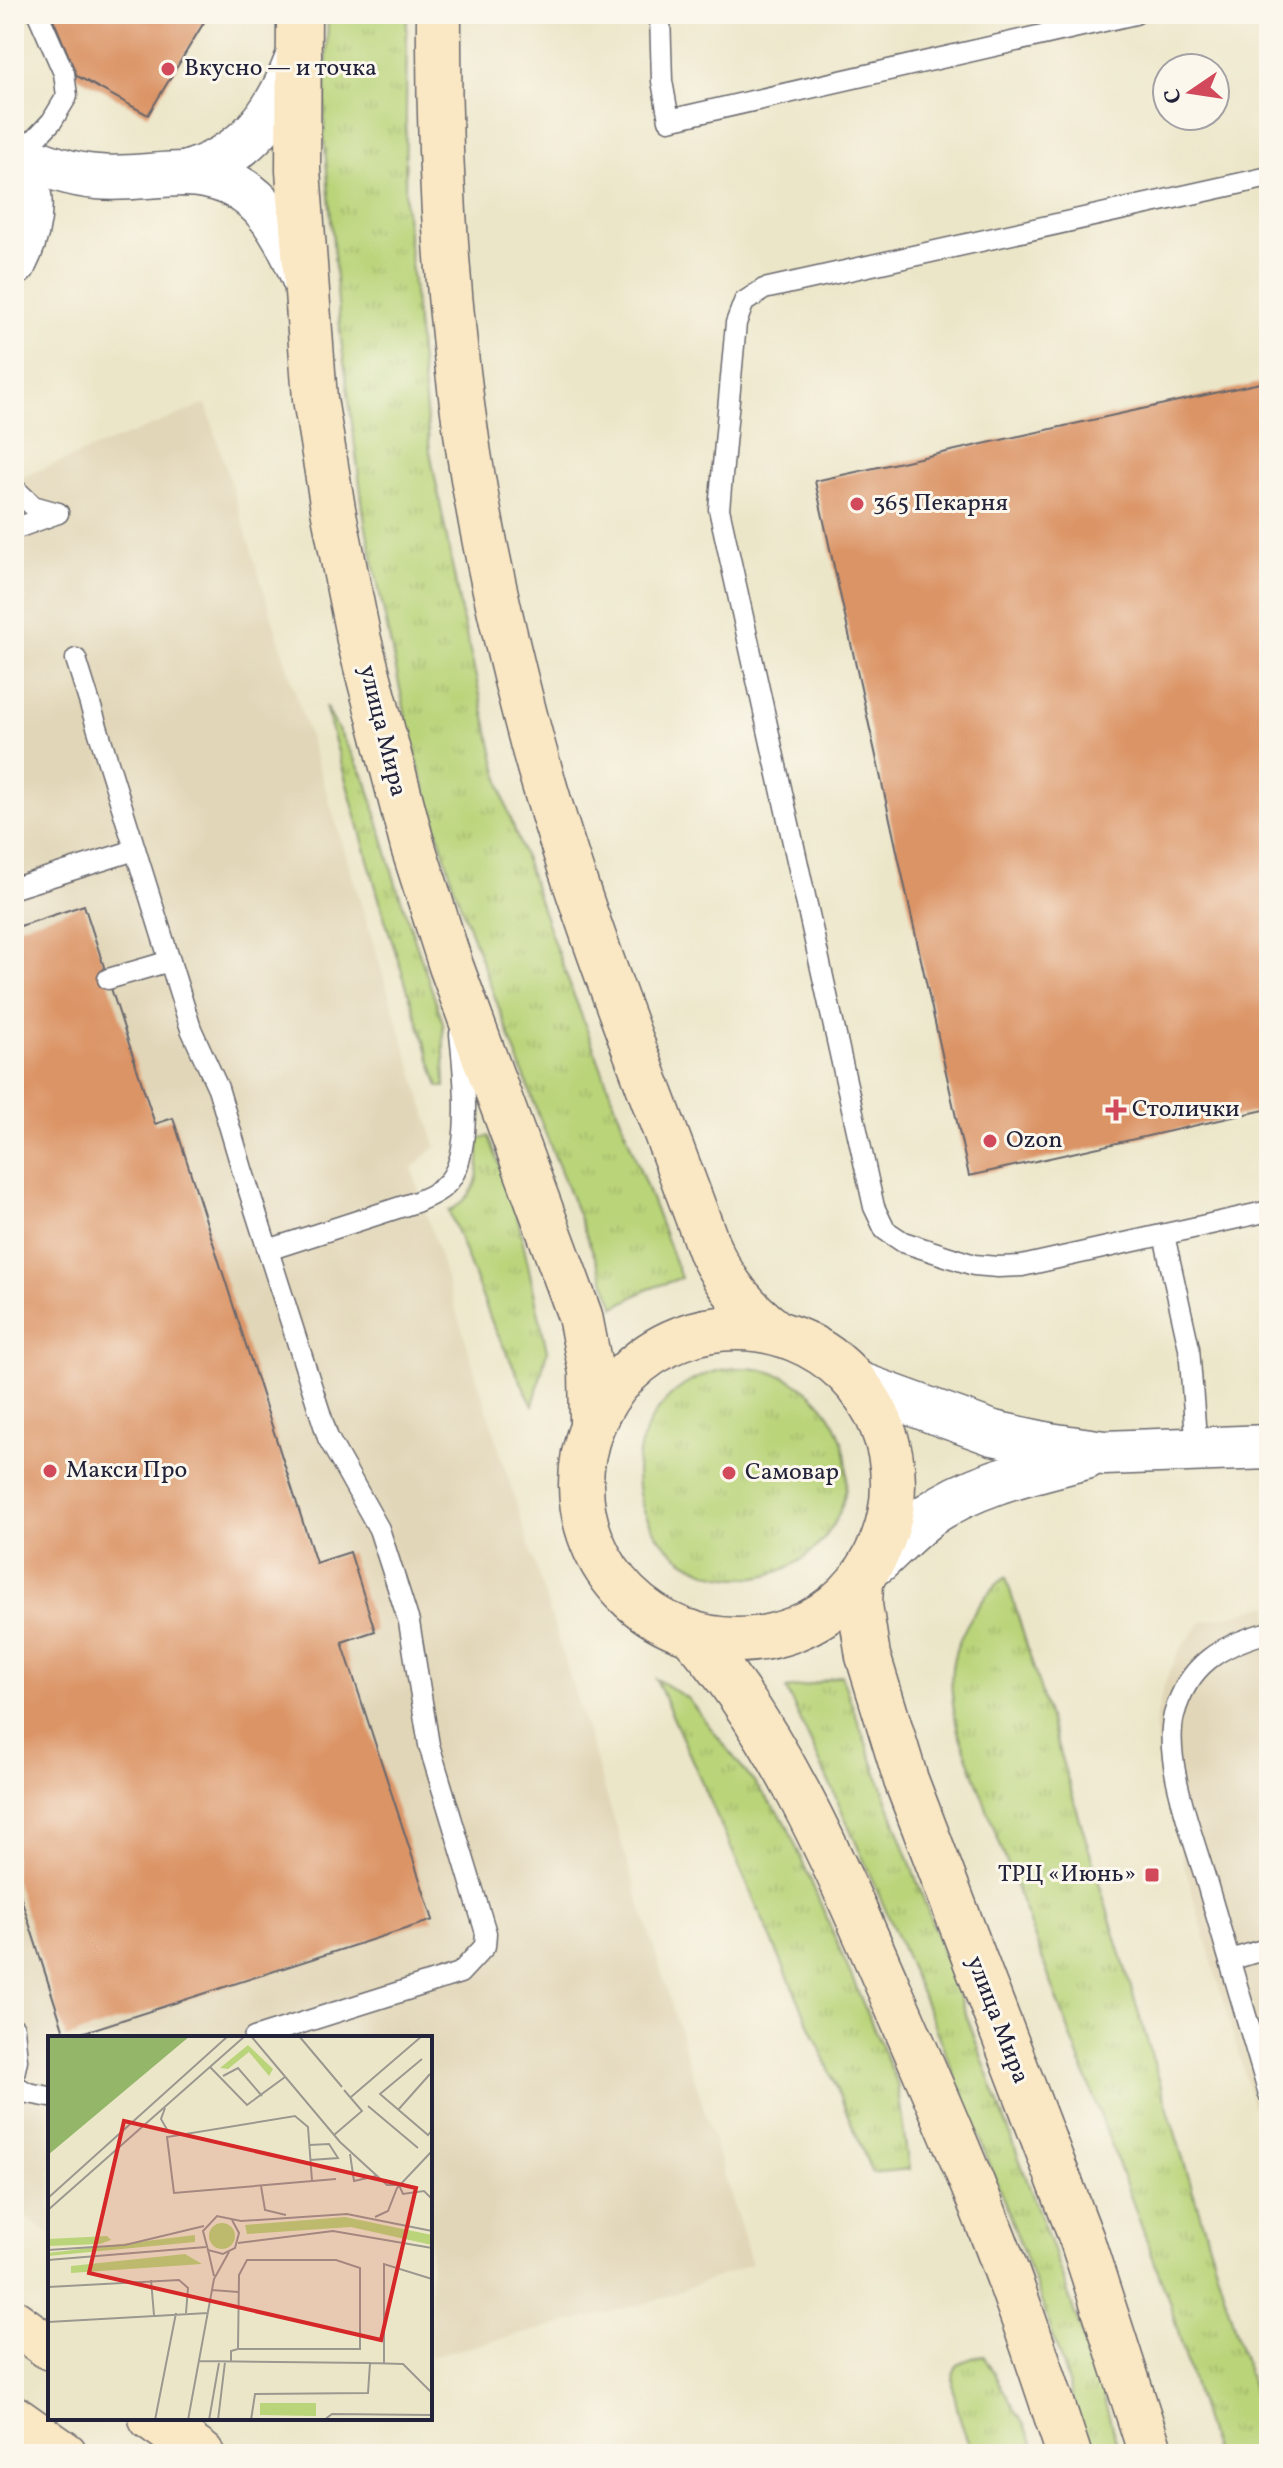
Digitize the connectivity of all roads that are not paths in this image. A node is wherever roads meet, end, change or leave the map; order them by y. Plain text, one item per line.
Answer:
1 (38, 14) edge
2 (439, 14) edge
3 (660, 14) edge
4 (1135, 14) edge
5 (299, 34) edge
6 (14, 152) edge
7 (185, 174) junction
8 (1269, 177) edge
9 (111, 178) junction
10 (19, 254) edge
11 (305, 281) junction
12 (14, 488) edge
13 (14, 529) edge
14 (76, 659) dead end
15 (135, 850) junction
16 (14, 888) edge
17 (170, 961) junction
18 (451, 966) junction
19 (108, 979) dead end
20 (1269, 1211) edge
21 (1164, 1235) junction
22 (268, 1250) junction
23 (776, 1332) junction
24 (861, 1385) junction
25 (592, 1421) junction
26 (1269, 1447) edge
27 (1197, 1450) junction
28 (1104, 1453) junction
29 (870, 1571) junction
30 (690, 1632) junction
31 (1269, 1632) edge
32 (1269, 1948) edge
33 (1230, 1960) junction
34 (14, 2028) edge
35 (260, 2036) edge
36 (14, 2074) edge
37 (14, 2085) edge
38 (1269, 2094) edge
39 (48, 2097) edge
40 (14, 2418) edge
41 (154, 2420) edge
42 (65, 2454) edge
43 (202, 2454) edge
44 (1069, 2454) edge
45 (1151, 2454) edge

1 - 6 lane
2 - 23 main road
3 - 4 lane
5 - 7 street
5 - 11 main road, улица Мира
6 - 9 street
6 - 10 street
7 - 9 street
7 - 11 street
8 - 21 lane
9 - 10 street
11 - 18 main road, улица Мира
12 - 13 lane
14 - 15 lane
15 - 16 lane
15 - 17 lane
17 - 19 lane
17 - 22 lane
18 - 22 lane
18 - 25 main road, улица Мира
20 - 21 lane
21 - 27 lane
22 - 35 lane
23 - 24 main road, улица Мира
23 - 25 main road
24 - 28 street
24 - 29 main road, улица Мира
25 - 30 main road
26 - 27 street
27 - 28 street
28 - 29 street
29 - 30 main road
29 - 45 main road, улица Мира
30 - 44 main road
31 - 33 lane
32 - 33 lane
33 - 38 lane
34 - 36 lane
37 - 39 lane
40 - 42 main road
41 - 43 main road

